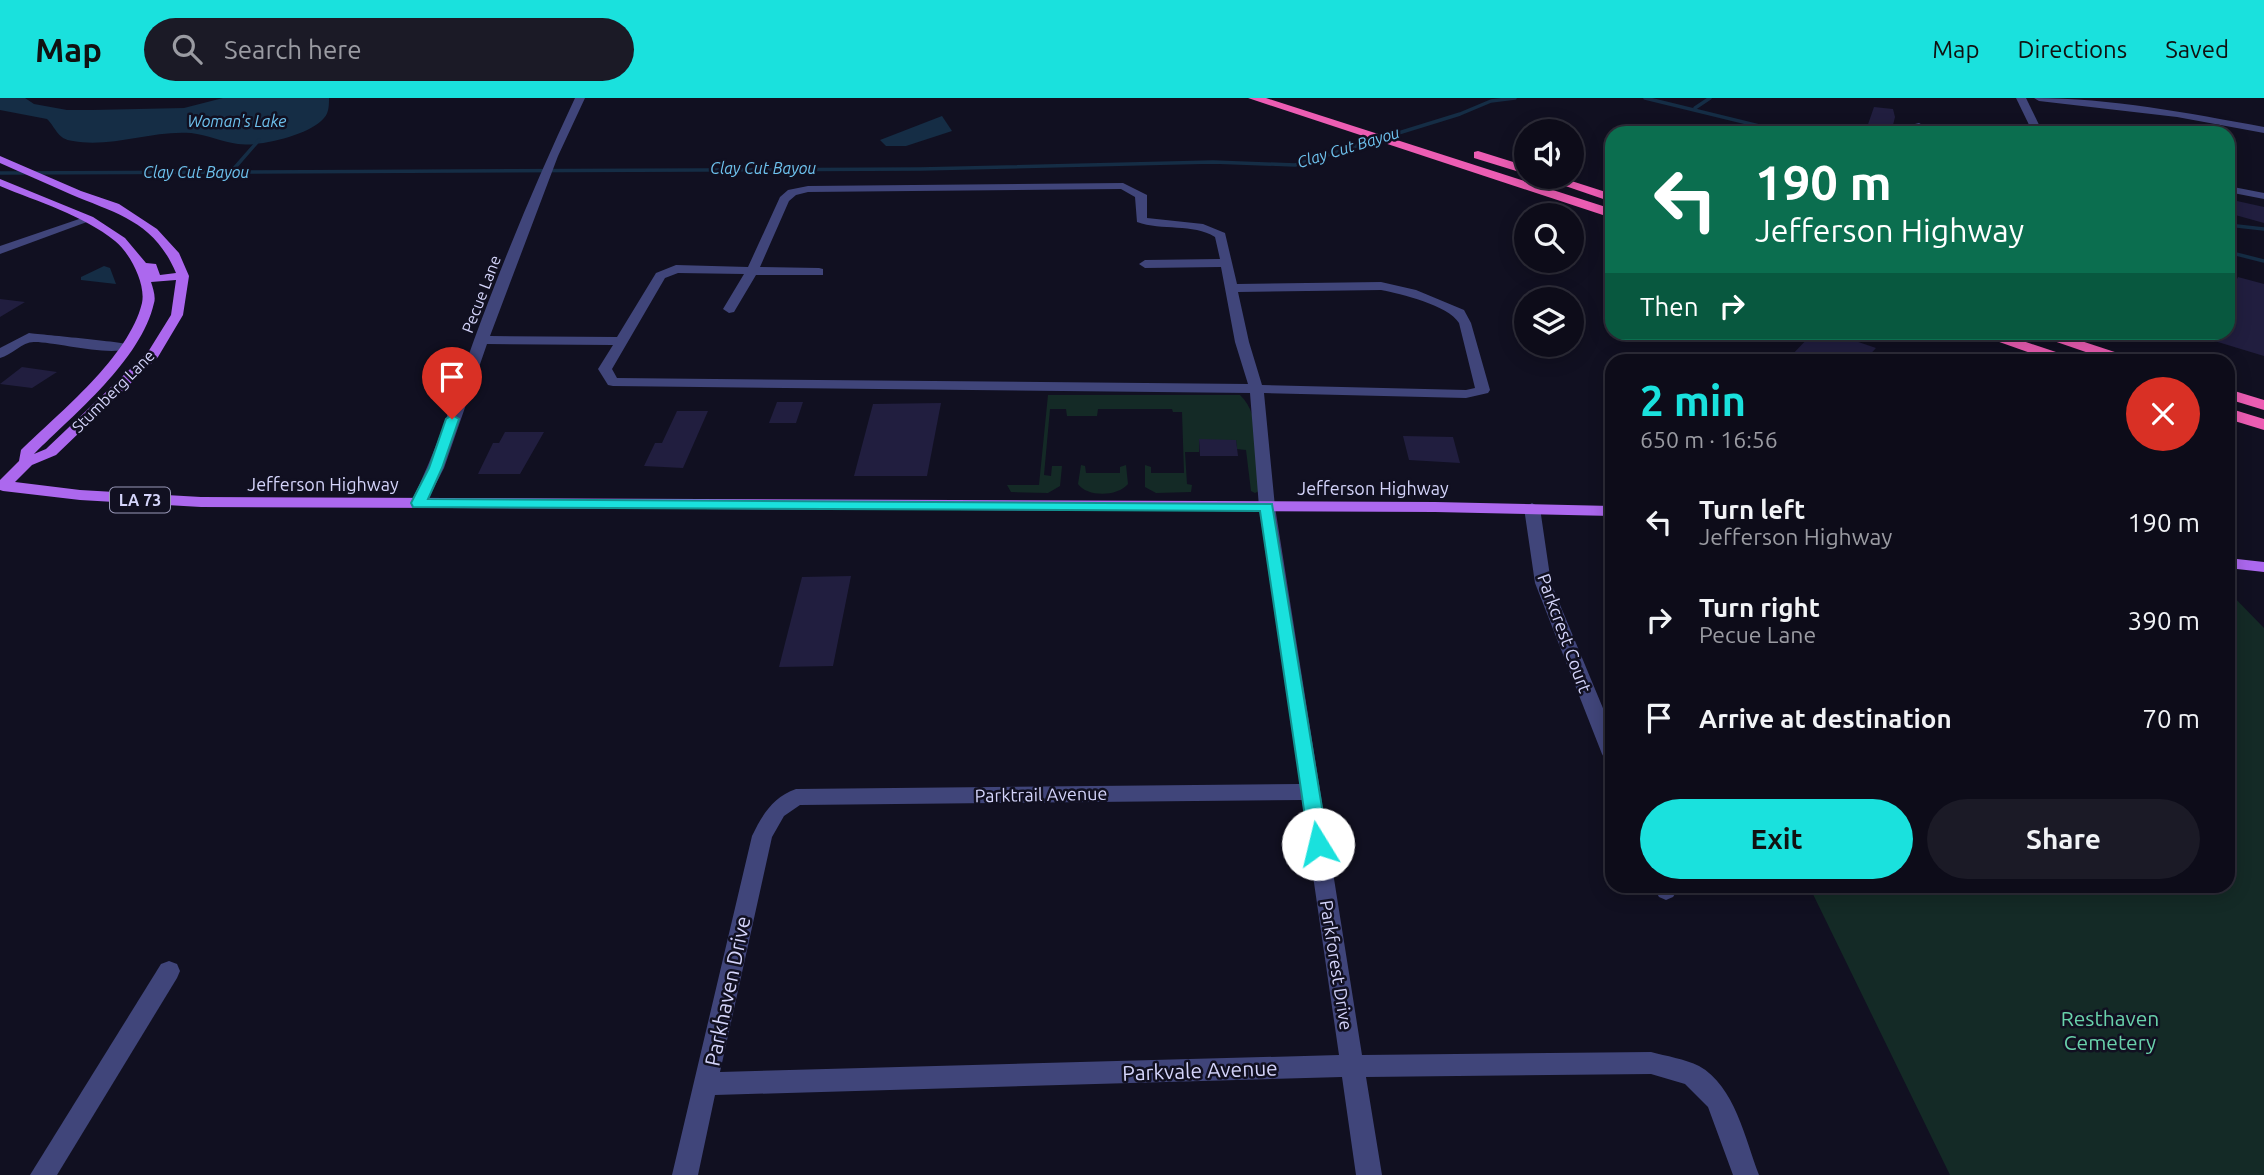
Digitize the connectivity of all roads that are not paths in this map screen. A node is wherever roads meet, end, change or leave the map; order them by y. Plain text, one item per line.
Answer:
1 (580, 98) edge
2 (1254, 98) edge
3 (1284, 98) edge
4 (2021, 98) edge
5 (2039, 98) edge
6 (1272, 104) junction
7 (2035, 126) edge
8 (2264, 130) edge
9 (1466, 151) dead end
10 (0, 159) edge
11 (1514, 166) edge
12 (0, 182) edge
13 (1572, 189) edge
14 (2235, 190) edge
15 (2264, 196) edge
16 (1605, 204) edge
17 (1605, 205) edge
18 (94, 222) junction
19 (148, 229) junction
20 (0, 250) edge
21 (1145, 264) dead end
22 (1226, 264) junction
23 (142, 266) junction
24 (752, 271) junction
25 (819, 272) dead end
26 (183, 276) junction
27 (1230, 288) junction
28 (729, 309) dead end
29 (481, 340) junction
30 (2004, 340) edge
31 (2061, 340) edge
32 (621, 341) junction
33 (127, 346) junction
34 (2047, 354) edge
35 (2105, 354) edge
36 (0, 355) edge
37 (1255, 387) junction
38 (2235, 396) edge
39 (2264, 405) edge
40 (2235, 415) edge
41 (2264, 425) edge
42 (27, 462) junction
43 (1, 487) edge
44 (418, 503) junction
45 (1267, 507) junction
46 (1532, 508) junction
47 (1605, 511) edge
48 (2235, 564) edge
49 (2264, 567) edge
50 (1605, 737) edge
51 (1310, 792) junction
52 (776, 810) joint
53 (169, 971) dead end
54 (1353, 1066) junction
55 (707, 1084) junction
56 (43, 1175) edge
57 (685, 1175) edge
58 (1369, 1175) edge
59 (1746, 1175) edge

1 - 29 street, Pecue Lane
2 - 6 highway
3 - 6 highway
4 - 7 street
5 - 8 street
6 - 17 highway
9 - 11 highway
10 - 19 main road
12 - 18 main road, Stumberg Lane
13 - 16 highway
14 - 15 street
18 - 19 main road
18 - 20 street
18 - 23 main road, Stumberg Lane
19 - 26 main road
21 - 22 street
22 - 24 street, Parkforest Drive
22 - 27 street, Parkforest Drive
23 - 26 main road
23 - 33 main road, Stumberg Lane
24 - 25 street
24 - 28 street
24 - 32 street
26 - 42 main road, Stumberg Lane
27 - 37 street, Parkforest Drive
27 - 37 street
29 - 32 street
29 - 44 street, Pecue Lane
30 - 34 highway
31 - 35 highway
32 - 37 street
33 - 36 street
33 - 42 main road, Stumberg Lane
37 - 45 street, Parkforest Drive
38 - 39 highway
40 - 41 highway
42 - 43 main road, Stumberg Lane
43 - 44 main road, Jefferson Highway / LA 73
44 - 45 main road, Jefferson Highway / LA 73
45 - 46 main road, Jefferson Highway / LA 73
45 - 51 street, Parkforest Drive
46 - 47 main road, Jefferson Highway / LA 73
46 - 50 street, Parkcrest Court
48 - 49 main road
51 - 52 street, Parktrail Avenue
51 - 54 street, Parkforest Drive
52 - 55 street, Parkhaven Drive
53 - 56 street
54 - 55 street, Parkvale Avenue
54 - 58 street, Parkforest Drive
54 - 59 street, Parkvale Avenue
55 - 57 street, Parkhaven Drive

